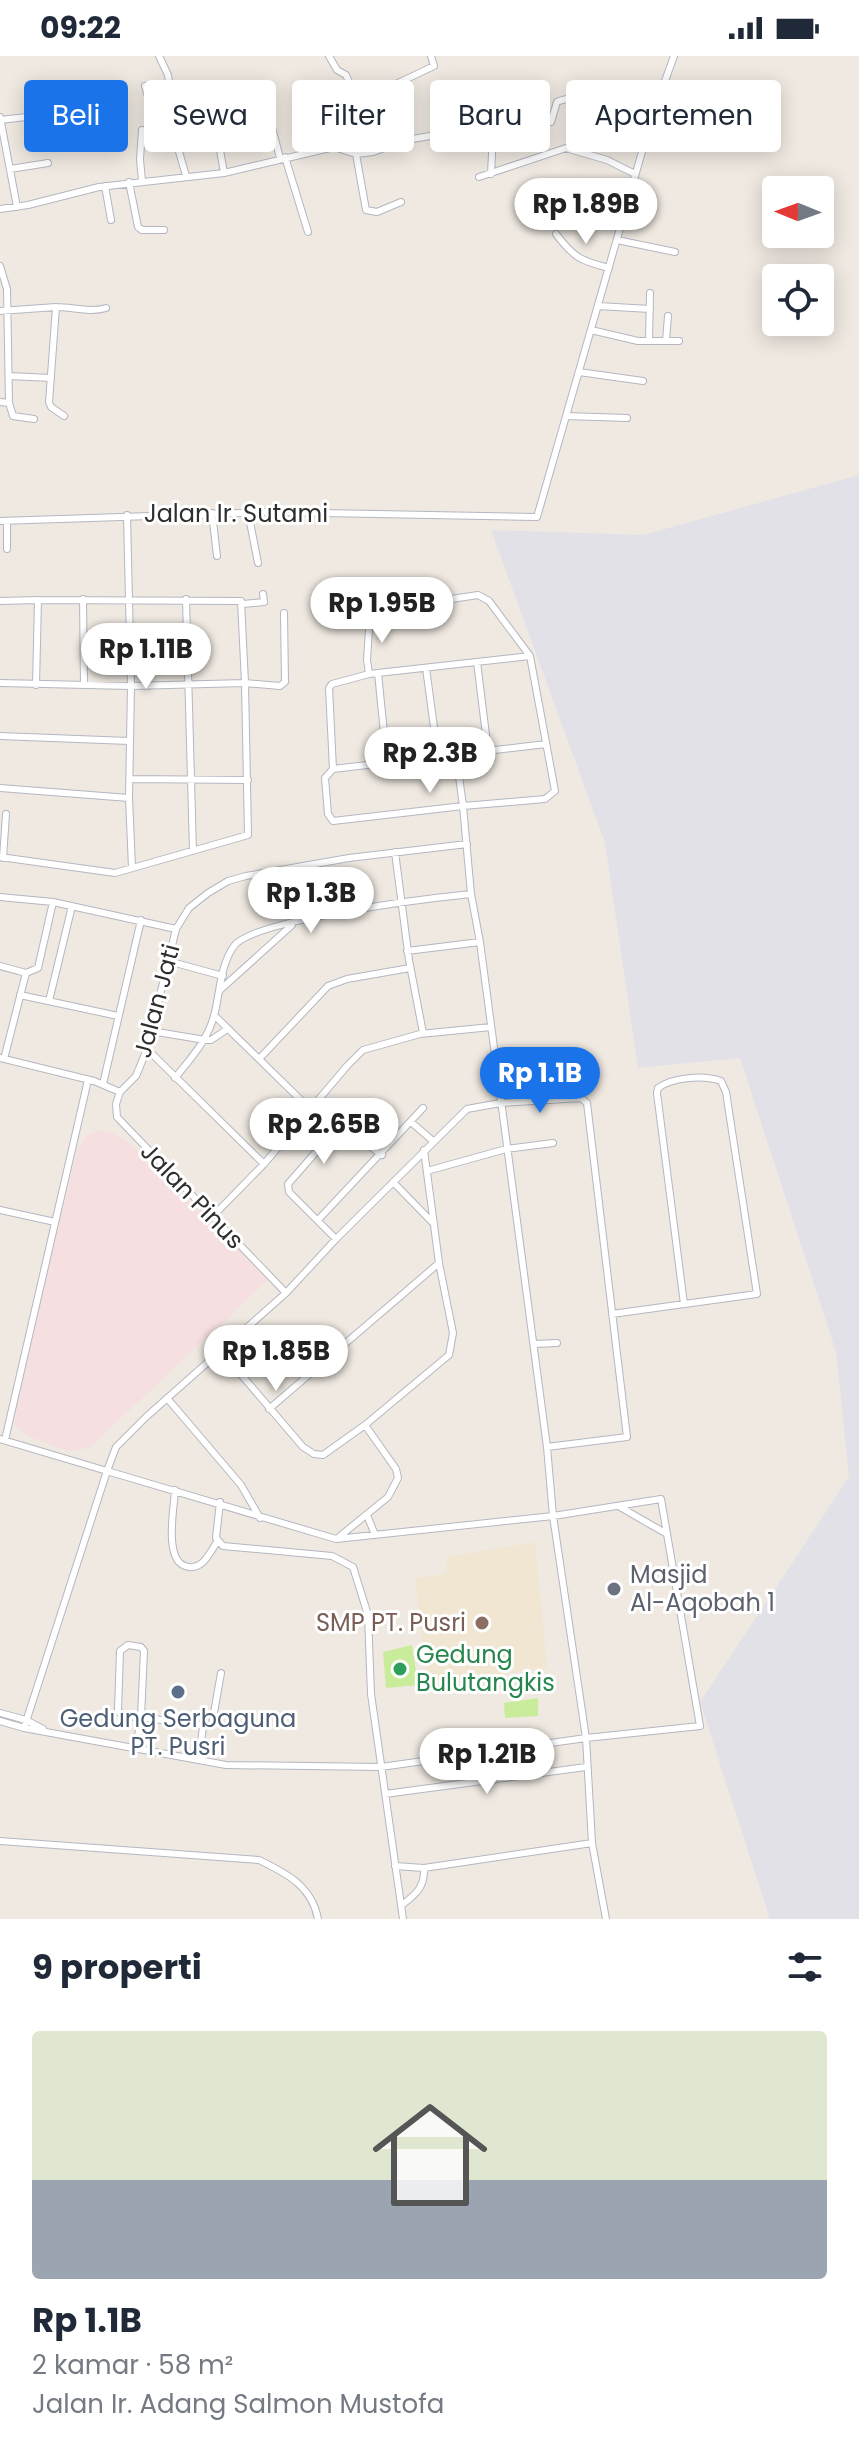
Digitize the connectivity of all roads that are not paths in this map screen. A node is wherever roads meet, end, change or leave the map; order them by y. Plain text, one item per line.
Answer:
1 (159, 56) edge
2 (329, 56) edge
3 (431, 56) edge
4 (674, 56) edge
5 (169, 80) edge
6 (348, 80) edge
7 (404, 80) edge
8 (665, 80) edge
9 (566, 99) edge
10 (24, 116) edge
11 (0, 118) edge
12 (551, 122) dead end
13 (142, 130) dead end
14 (2, 134) edge
15 (430, 136) edge
16 (276, 138) edge
17 (179, 152) edge
18 (220, 152) edge
19 (311, 152) edge
20 (350, 152) edge
21 (492, 152) edge
22 (642, 152) edge
23 (356, 154) junction
24 (282, 158) junction
25 (48, 163) dead end
26 (10, 169) junction
27 (224, 173) junction
28 (491, 174) junction
29 (635, 174) junction
30 (186, 176) junction
31 (479, 177) dead end
32 (142, 181) junction
33 (129, 182) junction
34 (105, 186) junction
35 (401, 202) dead end
36 (17, 207) junction
37 (0, 209) edge
38 (111, 220) dead end
39 (164, 230) dead end
40 (308, 232) dead end
41 (556, 234) dead end
42 (617, 240) junction
43 (675, 252) dead end
44 (0, 266) edge
45 (609, 268) junction
46 (650, 293) dead end
47 (598, 306) junction
48 (56, 307) junction
49 (106, 308) dead end
50 (650, 309) junction
51 (3, 311) edge
52 (668, 316) dead end
53 (591, 330) junction
54 (649, 341) junction
55 (666, 341) junction
56 (679, 341) dead end
57 (579, 372) junction
58 (9, 376) junction
59 (51, 378) junction
60 (643, 381) dead end
61 (0, 402) edge
62 (9, 403) junction
63 (64, 416) dead end
64 (566, 416) junction
65 (627, 418) dead end
66 (34, 419) dead end
67 (248, 512) junction
68 (212, 513) junction
69 (127, 515) junction
70 (4, 521) edge
71 (7, 549) dead end
72 (217, 556) dead end
73 (258, 563) dead end
74 (263, 594) dead end
75 (83, 599) junction
76 (127, 599) junction
77 (186, 599) junction
78 (38, 600) junction
79 (0, 601) edge
80 (243, 604) junction
81 (284, 613) dead end
82 (530, 656) junction
83 (477, 662) junction
84 (426, 668) junction
85 (378, 673) junction
86 (369, 674) junction
87 (0, 683) edge
88 (245, 683) junction
89 (189, 684) junction
90 (36, 685) junction
91 (84, 685) junction
92 (131, 686) junction
93 (0, 736) edge
94 (129, 741) junction
95 (546, 744) junction
96 (488, 751) junction
97 (456, 754) junction
98 (438, 757) junction
99 (387, 763) junction
100 (333, 769) junction
101 (191, 778) junction
102 (130, 779) junction
103 (248, 780) junction
104 (0, 788) edge
105 (129, 798) junction
106 (463, 806) junction
107 (6, 814) dead end
108 (467, 844) junction
109 (193, 851) junction
110 (395, 852) junction
111 (2, 858) edge
112 (132, 868) junction
113 (471, 894) junction
114 (0, 897) edge
115 (401, 901) junction
116 (53, 902) junction
117 (72, 906) junction
118 (141, 920) junction
119 (294, 923) junction
120 (176, 929) junction
121 (480, 942) junction
122 (407, 951) junction
123 (168, 961) junction
124 (0, 966) edge
125 (410, 968) junction
126 (26, 973) junction
127 (223, 976) junction
128 (219, 992) junction
129 (20, 995) junction
130 (49, 1001) junction
131 (214, 1015) junction
132 (118, 1016) junction
133 (491, 1027) junction
134 (226, 1030) junction
135 (151, 1031) junction
136 (423, 1033) junction
137 (205, 1040) junction
138 (147, 1049) junction
139 (260, 1058) junction
140 (2, 1059) edge
141 (175, 1078) junction
142 (88, 1080) junction
143 (103, 1084) junction
144 (120, 1092) junction
145 (500, 1103) junction
146 (423, 1108) dead end
147 (311, 1110) junction
148 (411, 1122) junction
149 (433, 1141) junction
150 (553, 1143) dead end
151 (506, 1149) junction
152 (424, 1150) junction
153 (382, 1155) junction
154 (264, 1164) junction
155 (427, 1171) junction
156 (393, 1182) junction
157 (0, 1210) edge
158 (213, 1216) junction
159 (318, 1220) junction
160 (55, 1222) junction
161 (434, 1224) junction
162 (336, 1239) junction
163 (439, 1263) junction
164 (286, 1293) junction
165 (684, 1304) junction
166 (612, 1314) junction
167 (557, 1343) dead end
168 (534, 1344) junction
169 (221, 1351) junction
170 (167, 1398) junction
171 (269, 1409) junction
172 (365, 1425) junction
173 (2, 1440) edge
174 (547, 1447) junction
175 (107, 1471) junction
176 (175, 1490) junction
177 (220, 1502) junction
178 (620, 1507) junction
179 (367, 1515) junction
180 (553, 1516) junction
181 (260, 1518) junction
182 (667, 1534) junction
183 (375, 1535) junction
184 (336, 1539) junction
185 (217, 1542) junction
186 (221, 1673) dead end
187 (0, 1713) edge
188 (141, 1717) junction
189 (0, 1721) edge
190 (168, 1721) dead end
191 (180, 1723) dead end
192 (25, 1724) junction
193 (203, 1726) junction
194 (586, 1738) junction
195 (136, 1748) junction
196 (199, 1759) junction
197 (381, 1767) junction
198 (586, 1767) junction
199 (385, 1794) junction
200 (0, 1841) edge
201 (592, 1843) junction
202 (395, 1866) junction
203 (424, 1868) junction
204 (402, 1905) junction
205 (318, 1919) edge
206 (403, 1919) edge
207 (606, 1919) edge

1 - 5 street
2 - 6 street
3 - 7 street
4 - 8 street
9 - 12 street
10 - 11 street
11 - 14 street
13 - 32 street
14 - 26 street
15 - 23 street
16 - 24 street
17 - 30 street
18 - 27 street
19 - 24 street
20 - 23 street
21 - 28 street
22 - 29 street
23 - 35 street
24 - 27 street
24 - 40 street
25 - 26 street
26 - 36 street
27 - 30 street
28 - 29 street
28 - 31 street
29 - 42 street
30 - 32 street
32 - 33 street
33 - 34 street
33 - 39 street
34 - 36 street
34 - 38 street
36 - 37 street
41 - 45 street
42 - 43 street
42 - 45 street
44 - 51 street
45 - 47 street
46 - 50 street
47 - 50 street
47 - 53 street
48 - 49 street
48 - 51 street
48 - 59 street
50 - 54 street
51 - 58 street
52 - 55 street
53 - 54 street
53 - 57 street
54 - 55 street
55 - 56 street
57 - 60 street
57 - 64 street
58 - 59 street
58 - 62 street
59 - 63 street
61 - 62 street
62 - 66 street
64 - 65 street
64 - 67 street, Jalan Ir. Sutami
67 - 68 street, Jalan Ir. Sutami
67 - 73 street
68 - 69 street, Jalan Ir. Sutami
68 - 72 street
69 - 70 street, Jalan Ir. Sutami
69 - 76 street
70 - 71 street
74 - 80 street
75 - 76 street
75 - 78 street
75 - 91 street
76 - 77 street
76 - 92 street
77 - 80 street
77 - 89 street
78 - 79 street
78 - 90 street
80 - 88 street
81 - 88 street
82 - 83 street
82 - 86 street
82 - 95 street
83 - 84 street
83 - 96 street
84 - 85 street
84 - 98 street
85 - 86 street
85 - 99 street
86 - 100 street
87 - 90 street
88 - 89 street
88 - 103 street
89 - 92 street
89 - 101 street
90 - 91 street
91 - 92 street
92 - 94 street
93 - 94 street
94 - 102 street
95 - 96 street
95 - 106 street
96 - 97 street
97 - 98 street
97 - 106 street
98 - 99 street
99 - 100 street
100 - 106 street
101 - 102 street
101 - 103 street
101 - 109 street
102 - 105 street
103 - 109 street
104 - 105 street
105 - 112 street
106 - 108 street
107 - 111 street
108 - 110 street, Jalan Jati
108 - 113 street
109 - 112 street
110 - 115 street
110 - 120 street, Jalan Jati
111 - 112 street
113 - 115 street
113 - 121 street
114 - 116 street
115 - 119 street
115 - 122 street
116 - 117 street
116 - 126 street
117 - 118 street
117 - 130 street
118 - 120 street
118 - 132 street
119 - 127 street
119 - 128 street
120 - 123 street, Jalan Jati
121 - 122 street
121 - 133 street
122 - 125 street
123 - 127 street
123 - 135 street, Jalan Jati
124 - 126 street
125 - 136 street
125 - 139 street
126 - 129 street
127 - 128 street
128 - 131 street
129 - 130 street
129 - 140 street
130 - 132 street
131 - 134 street
131 - 137 street
132 - 143 street
133 - 136 street
133 - 145 street
134 - 137 street
134 - 139 street
135 - 137 street
135 - 138 street, Jalan Jati
136 - 147 street
137 - 141 street
138 - 141 street
138 - 144 street, Jalan Jati
139 - 147 street
140 - 142 street
141 - 154 street
142 - 143 street
142 - 160 street
143 - 144 street
144 - 158 street, Jalan Pinus
145 - 149 street
145 - 151 street
145 - 166 street
146 - 148 street
147 - 154 street
148 - 149 street
148 - 153 street
149 - 152 street
150 - 151 street
151 - 155 street
151 - 168 street
152 - 155 street
152 - 156 street
153 - 159 street
153 - 159 street
154 - 158 street
155 - 161 street
156 - 161 street
156 - 162 street
157 - 160 street
158 - 164 street, Jalan Pinus
159 - 162 street
160 - 173 street
161 - 163 street
162 - 164 street
163 - 171 street
163 - 172 street
164 - 169 street
165 - 165 street
165 - 166 street
166 - 174 street
167 - 168 street
168 - 174 street
169 - 170 street
169 - 171 street
170 - 175 street
170 - 181 street
171 - 172 street
172 - 179 street
173 - 175 street
174 - 180 street
175 - 176 street
175 - 192 street
176 - 177 street
176 - 185 street
177 - 181 street
177 - 185 street
178 - 180 street
178 - 182 street
178 - 182 street
179 - 183 street
179 - 184 street
180 - 183 street
180 - 194 street
181 - 184 street
182 - 194 street
183 - 184 street
185 - 197 street
186 - 193 street
187 - 192 street
188 - 188 street
188 - 190 street
188 - 195 street
189 - 192 street
191 - 193 street
192 - 195 street
193 - 196 street
194 - 197 street
194 - 198 street
195 - 196 street
196 - 197 street
197 - 199 street
198 - 199 street
198 - 201 street
199 - 202 street
200 - 205 street
201 - 203 street
201 - 207 street
202 - 203 street
202 - 204 street
203 - 204 street
204 - 206 street

